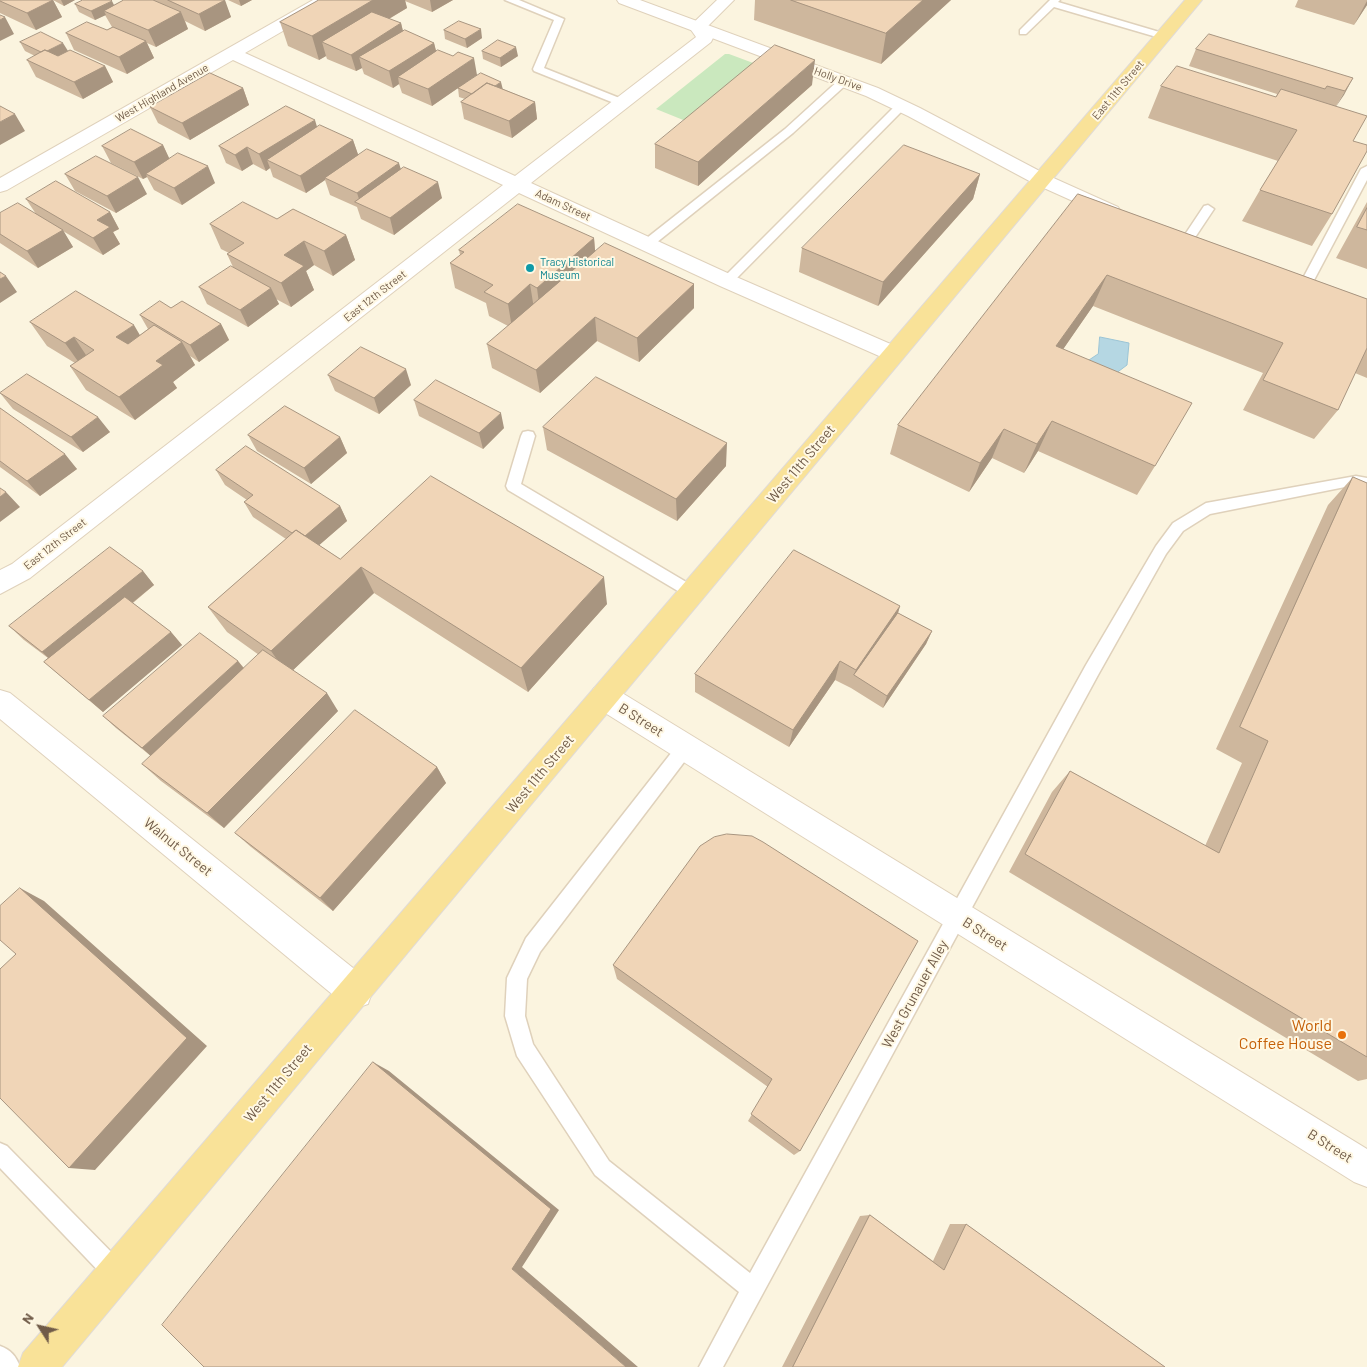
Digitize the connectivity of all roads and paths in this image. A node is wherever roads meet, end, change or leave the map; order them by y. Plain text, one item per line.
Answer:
1 (325, 0) edge
2 (510, 0) edge
3 (625, 0) edge
4 (726, 0) edge
5 (1194, 0) edge
6 (1053, 1) edge
7 (697, 27) junction
8 (1023, 32) dead end
9 (1163, 36) junction
10 (232, 53) junction
11 (844, 81) junction
12 (623, 103) junction
13 (902, 106) junction
14 (1367, 169) edge
15 (1042, 180) junction
16 (518, 184) junction
17 (0, 186) edge
18 (1208, 209) dead end
19 (1128, 217) edge
20 (1188, 240) edge
21 (647, 244) junction
22 (727, 280) junction
23 (1307, 282) edge
24 (894, 354) junction
25 (528, 436) dead end
26 (1367, 483) edge
27 (0, 583) edge
28 (693, 593) junction
29 (604, 698) junction
30 (0, 702) edge
31 (685, 748) junction
32 (957, 917) junction
33 (356, 992) junction
34 (0, 1153) edge
35 (1367, 1168) edge
36 (116, 1274) junction
37 (752, 1289) junction
38 (0, 1357) edge
39 (9, 1367) edge
40 (37, 1367) edge
41 (710, 1367) edge

1 - 10 street, West Highland Avenue
2 - 12 lane
3 - 7 street, Holly Drive
4 - 7 street
5 - 9 main road, East 11th Street
6 - 8 lane
6 - 9 lane
7 - 11 street, Holly Drive
7 - 12 street, East 12th Street
9 - 15 main road, East 11th Street
10 - 16 street, Adam Street
10 - 17 street, West Highland Avenue
11 - 13 street, Holly Drive
11 - 21 lane
12 - 16 street, East 12th Street
13 - 15 street, Holly Drive
13 - 22 lane
14 - 23 lane
15 - 19 street, Holly Drive
15 - 24 main road, West 11th Street
16 - 21 street, Adam Street
16 - 27 street, East 12th Street
18 - 20 lane
21 - 22 street, Adam Street
22 - 24 street, Adam Street
24 - 28 main road, West 11th Street
25 - 28 lane
26 - 32 lane, West Grunauer Alley
28 - 29 main road, West 11th Street
29 - 31 street, B Street
29 - 33 main road, West 11th Street
30 - 33 street, Walnut Street
31 - 32 street, B Street
31 - 37 lane
32 - 35 street, B Street
32 - 37 lane, West Grunauer Alley
33 - 36 main road, West 11th Street
34 - 36 lane
36 - 40 main road, West 11th Street
37 - 41 lane, West Grunauer Alley
38 - 39 lane

